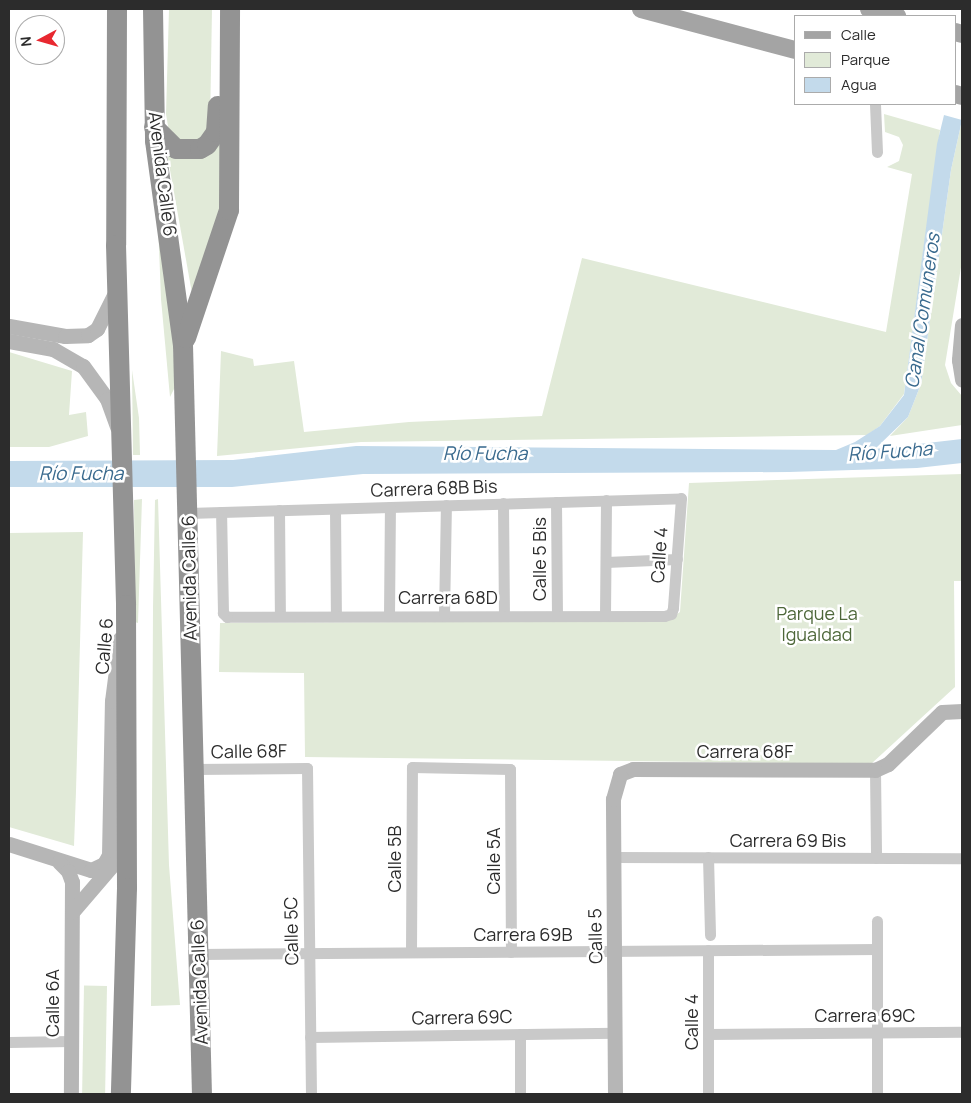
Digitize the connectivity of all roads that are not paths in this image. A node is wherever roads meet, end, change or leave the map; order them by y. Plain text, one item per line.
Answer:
1 (117, 9) edge
2 (153, 9) edge
3 (219, 9) edge
4 (230, 9) edge
5 (641, 9) edge
6 (869, 9) edge
7 (893, 15) edge
8 (794, 50) edge
9 (875, 105) edge
10 (154, 127) junction
11 (877, 152) dead end
12 (118, 287) junction
13 (962, 325) edge
14 (9, 326) edge
15 (961, 338) edge
16 (9, 341) edge
17 (183, 345) junction
18 (962, 380) edge
19 (124, 452) junction
20 (681, 498) joint
21 (606, 500) junction
22 (556, 502) junction
23 (503, 503) junction
24 (188, 505) junction
25 (446, 505) junction
26 (390, 507) junction
27 (335, 509) junction
28 (279, 510) junction
29 (221, 512) junction
30 (677, 559) junction
31 (606, 562) junction
32 (126, 605) junction
33 (671, 614) joint
34 (280, 616) junction
35 (336, 616) junction
36 (389, 616) junction
37 (444, 616) junction
38 (504, 616) junction
39 (557, 616) junction
40 (605, 616) junction
41 (962, 711) edge
42 (412, 767) joint
43 (307, 768) joint
44 (192, 769) junction
45 (875, 770) junction
46 (618, 778) joint
47 (9, 844) edge
48 (118, 853) junction
49 (614, 857) junction
50 (708, 857) junction
51 (876, 858) junction
52 (962, 858) edge
53 (58, 861) junction
54 (127, 888) junction
55 (72, 912) junction
56 (877, 921) dead end
57 (710, 935) dead end
58 (877, 949) junction
59 (708, 950) junction
60 (614, 951) junction
61 (411, 952) junction
62 (511, 952) junction
63 (309, 953) junction
64 (199, 954) junction
65 (877, 1032) junction
66 (962, 1032) edge
67 (615, 1033) junction
68 (520, 1034) junction
69 (708, 1034) junction
70 (310, 1037) junction
71 (71, 1041) junction
72 (9, 1042) edge
73 (71, 1094) edge
74 (121, 1094) edge
75 (202, 1094) edge
76 (311, 1094) edge
77 (520, 1094) edge
78 (616, 1094) edge
79 (708, 1094) edge
80 (877, 1094) edge

1 - 12 highway
2 - 10 highway, Avenida Calle 6
3 - 10 highway
4 - 17 highway
5 - 8 main road
6 - 7 main road
9 - 11 street
10 - 17 highway, Avenida Calle 6
12 - 14 street
12 - 19 highway
13 - 15 street
15 - 18 street
16 - 19 street
17 - 24 highway, Avenida Calle 6
19 - 32 highway
20 - 21 street, Carrera 68B Bis
20 - 30 street, Calle 4
21 - 22 street, Carrera 68B Bis
21 - 31 street
22 - 23 street, Carrera 68B Bis
22 - 39 street, Calle 5 Bis
23 - 25 street, Carrera 68B Bis
23 - 38 street
24 - 29 street, Carrera 68B Bis
24 - 44 highway, Avenida Calle 6
25 - 26 street, Carrera 68B Bis
25 - 37 street
26 - 27 street, Carrera 68B Bis
26 - 36 street
27 - 28 street, Carrera 68B Bis
27 - 35 street
28 - 29 street, Carrera 68B Bis
28 - 34 street
29 - 34 street, Carrera 68D
30 - 31 street
30 - 33 street, Calle 4
31 - 40 street
32 - 48 street, Calle 6
32 - 53 street, Calle 6
32 - 54 highway
33 - 40 street, Carrera 68D
34 - 35 street, Carrera 68D
35 - 36 street, Carrera 68D
36 - 37 street, Carrera 68D
37 - 38 street, Carrera 68D
38 - 39 street, Carrera 68D
39 - 40 street, Carrera 68D
41 - 45 street
42 - 61 street, Calle 5B
42 - 62 street, Calle 5A
43 - 44 street, Calle 68F
43 - 63 street, Calle 5C
44 - 64 highway, Avenida Calle 6
45 - 46 street, Carrera 68F
45 - 51 street
46 - 49 street, Calle 5
47 - 53 street
48 - 54 highway
48 - 55 street
49 - 50 street, Carrera 69 Bis
49 - 60 street, Calle 5
50 - 51 street, Carrera 69 Bis
50 - 57 street
51 - 52 street, Carrera 69 Bis
53 - 55 street, Calle 6A
54 - 74 highway
55 - 71 street, Calle 6A
56 - 58 street
58 - 59 street, Carrera 69B
58 - 65 street
59 - 60 street, Carrera 69B
59 - 69 street, Calle 4
60 - 62 street, Carrera 69B
60 - 67 street, Calle 5
61 - 62 street, Carrera 69B
61 - 63 street, Carrera 69B
63 - 64 street, Carrera 69B
63 - 70 street, Calle 5C
64 - 75 highway, Avenida Calle 6
65 - 66 street, Carrera 69C
65 - 69 street, Carrera 69C
65 - 80 street
67 - 68 street, Carrera 69C
67 - 78 street, Calle 5
68 - 70 street, Carrera 69C
68 - 77 street
69 - 79 street, Calle 4
70 - 76 street, Calle 5C
71 - 72 street
71 - 73 street, Calle 6A

